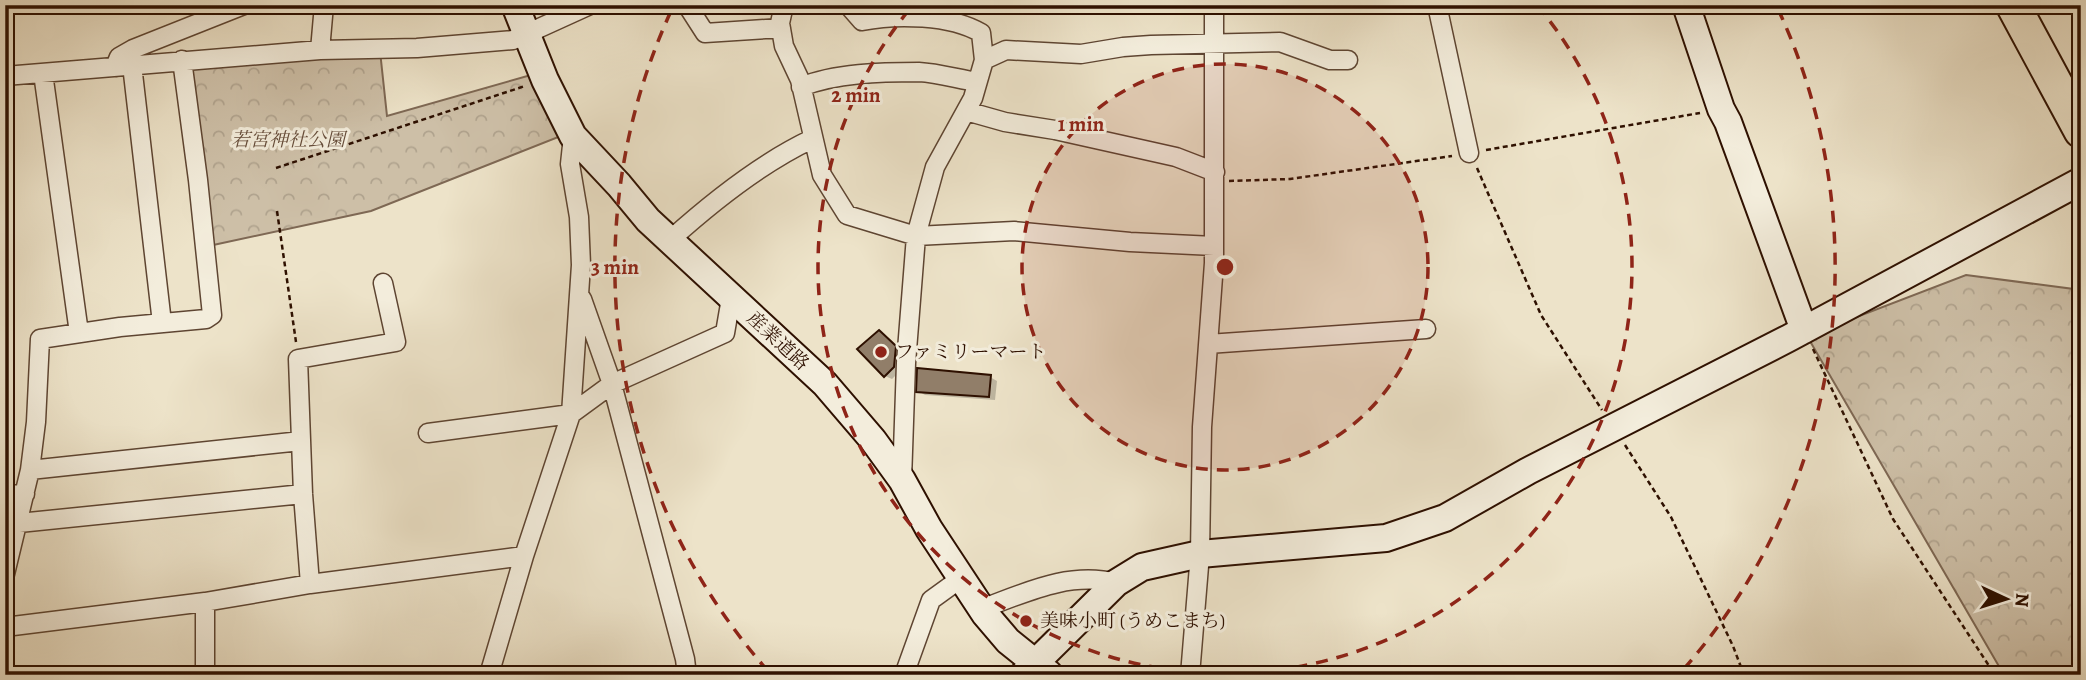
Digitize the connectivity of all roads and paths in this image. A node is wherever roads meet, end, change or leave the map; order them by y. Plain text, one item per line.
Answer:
1 (244, 5) edge
2 (324, 5) edge
3 (515, 5) edge
4 (590, 5) edge
5 (687, 5) edge
6 (784, 5) edge
7 (848, 5) edge
8 (1214, 5) edge
9 (1437, 5) edge
10 (1686, 5) edge
11 (2013, 5) edge
12 (781, 28) junction
13 (526, 35) junction
14 (1216, 44) junction
15 (320, 50) junction
16 (182, 60) junction
17 (984, 60) junction
18 (1348, 60) dead end
19 (123, 66) junction
20 (43, 73) junction
21 (5, 76) edge
22 (545, 80) junction
23 (977, 82) junction
24 (801, 87) junction
25 (1721, 109) junction
26 (966, 111) junction
27 (2081, 131) edge
28 (572, 136) junction
29 (812, 139) junction
30 (1469, 153) junction
31 (276, 168) dead end
32 (1215, 177) junction
33 (2081, 181) edge
34 (277, 211) dead end
35 (916, 236) junction
36 (670, 240) junction
37 (1214, 246) junction
38 (383, 283) dead end
39 (580, 293) junction
40 (731, 298) junction
41 (162, 323) junction
42 (1426, 329) dead end
43 (1804, 330) junction
44 (79, 334) junction
45 (1208, 344) junction
46 (299, 359) junction
47 (612, 384) junction
48 (571, 414) junction
49 (1614, 428) junction
50 (428, 433) dead end
51 (301, 441) junction
52 (30, 470) junction
53 (902, 480) junction
54 (25, 494) junction
55 (303, 494) junction
56 (5, 495) edge
57 (19, 523) junction
58 (1200, 554) junction
59 (524, 556) junction
60 (5, 574) edge
61 (960, 579) junction
62 (1116, 583) junction
63 (310, 584) junction
64 (205, 602) junction
65 (981, 609) junction
66 (5, 626) edge
67 (1036, 671) edge
68 (205, 675) edge
69 (489, 675) edge
70 (687, 675) edge
71 (904, 675) edge
72 (1190, 675) edge
73 (1744, 675) edge
74 (1995, 675) edge

1 - 19 street
2 - 15 street
3 - 13 street, 産業道路
4 - 13 street
5 - 12 street
6 - 12 street
7 - 17 street
8 - 14 street
9 - 30 street
10 - 25 street
11 - 27 highway
12 - 24 street
13 - 15 street
13 - 22 street, 産業道路
14 - 17 street
14 - 18 street
14 - 32 street
15 - 16 street
16 - 19 street
16 - 41 street
17 - 23 street
19 - 20 street
19 - 41 street
20 - 21 street
20 - 44 street
22 - 28 street, 産業道路
22 - 31 path
23 - 24 street
23 - 26 street
24 - 29 street
25 - 30 path
25 - 43 street
26 - 32 street
26 - 35 street
28 - 36 street, 産業道路
28 - 39 street
29 - 35 street
29 - 36 street
30 - 32 path
30 - 49 path
32 - 37 street
33 - 43 street
34 - 46 path
35 - 37 street
35 - 53 street
36 - 40 street, 産業道路
37 - 45 street
38 - 46 street
39 - 47 street
39 - 48 street
40 - 47 street
40 - 53 street, 産業道路
41 - 44 street
42 - 45 street
43 - 49 street
43 - 74 path
44 - 52 street
45 - 58 street
46 - 51 street
47 - 48 street
47 - 70 street
48 - 50 street
48 - 59 street
49 - 58 street
49 - 73 path
51 - 52 street
51 - 55 street
52 - 54 street
53 - 61 street, 産業道路
54 - 56 street
54 - 57 street
55 - 57 street
55 - 63 street
57 - 60 street
58 - 62 street
58 - 72 street
59 - 63 street
59 - 69 street
61 - 65 street, 産業道路
61 - 71 street
62 - 65 street
62 - 67 street
63 - 64 street
64 - 66 street
64 - 68 street
65 - 67 street, 産業道路

